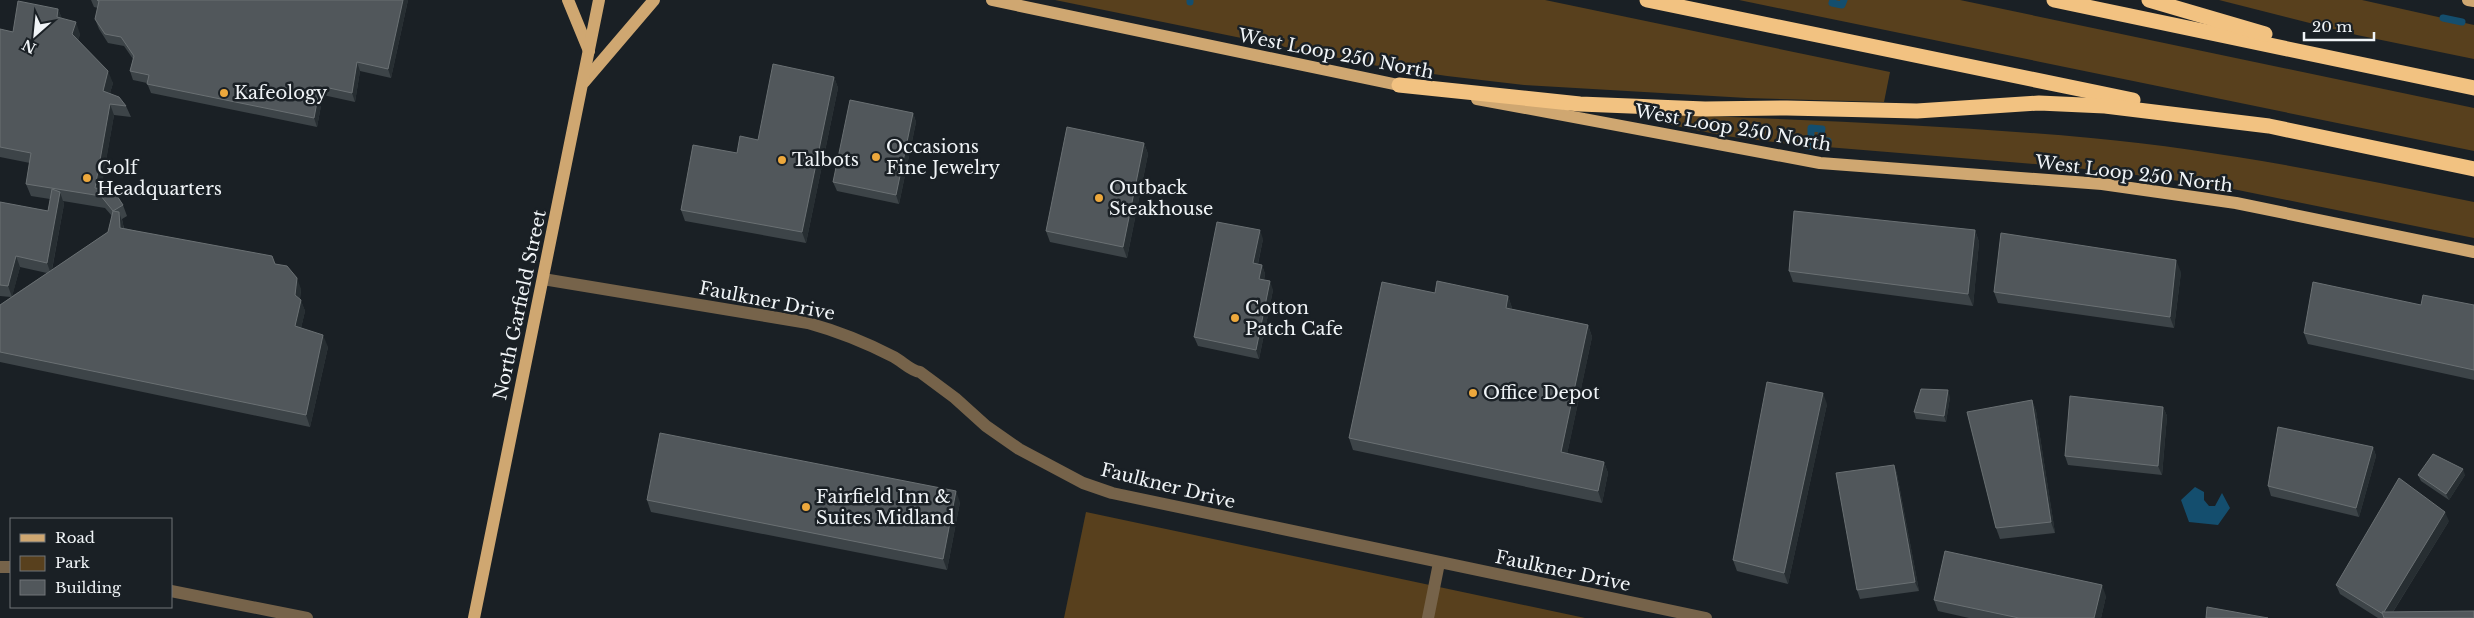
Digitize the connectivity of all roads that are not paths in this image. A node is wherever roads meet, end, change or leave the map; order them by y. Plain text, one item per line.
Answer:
1 (568, 0) edge
2 (599, 0) edge
3 (654, 0) edge
4 (992, 0) edge
5 (1647, 0) edge
6 (2054, 0) edge
7 (2149, 0) edge
8 (2468, 0) edge
9 (2474, 1) edge
10 (589, 51) junction
11 (2414, 74) junction
12 (582, 84) junction
13 (1399, 85) junction
14 (2474, 88) edge
15 (2235, 121) junction
16 (2474, 169) edge
17 (2474, 252) edge
18 (543, 278) junction
19 (1439, 563) junction
20 (172, 591) edge
21 (307, 618) edge
22 (474, 618) edge
23 (1428, 618) edge
24 (1706, 618) edge

1 - 10 main road
2 - 10 main road, North Garfield Street
3 - 12 main road
4 - 13 main road, West Loop 250 North
5 - 15 highway
6 - 11 highway
7 - 11 highway
8 - 9 main road
10 - 12 main road, North Garfield Street
11 - 14 highway
12 - 18 main road, North Garfield Street
13 - 15 highway
13 - 17 main road, West Loop 250 North
15 - 16 highway
18 - 19 street, Faulkner Drive
18 - 22 main road, North Garfield Street
19 - 23 street
19 - 24 street, Faulkner Drive
20 - 21 street

